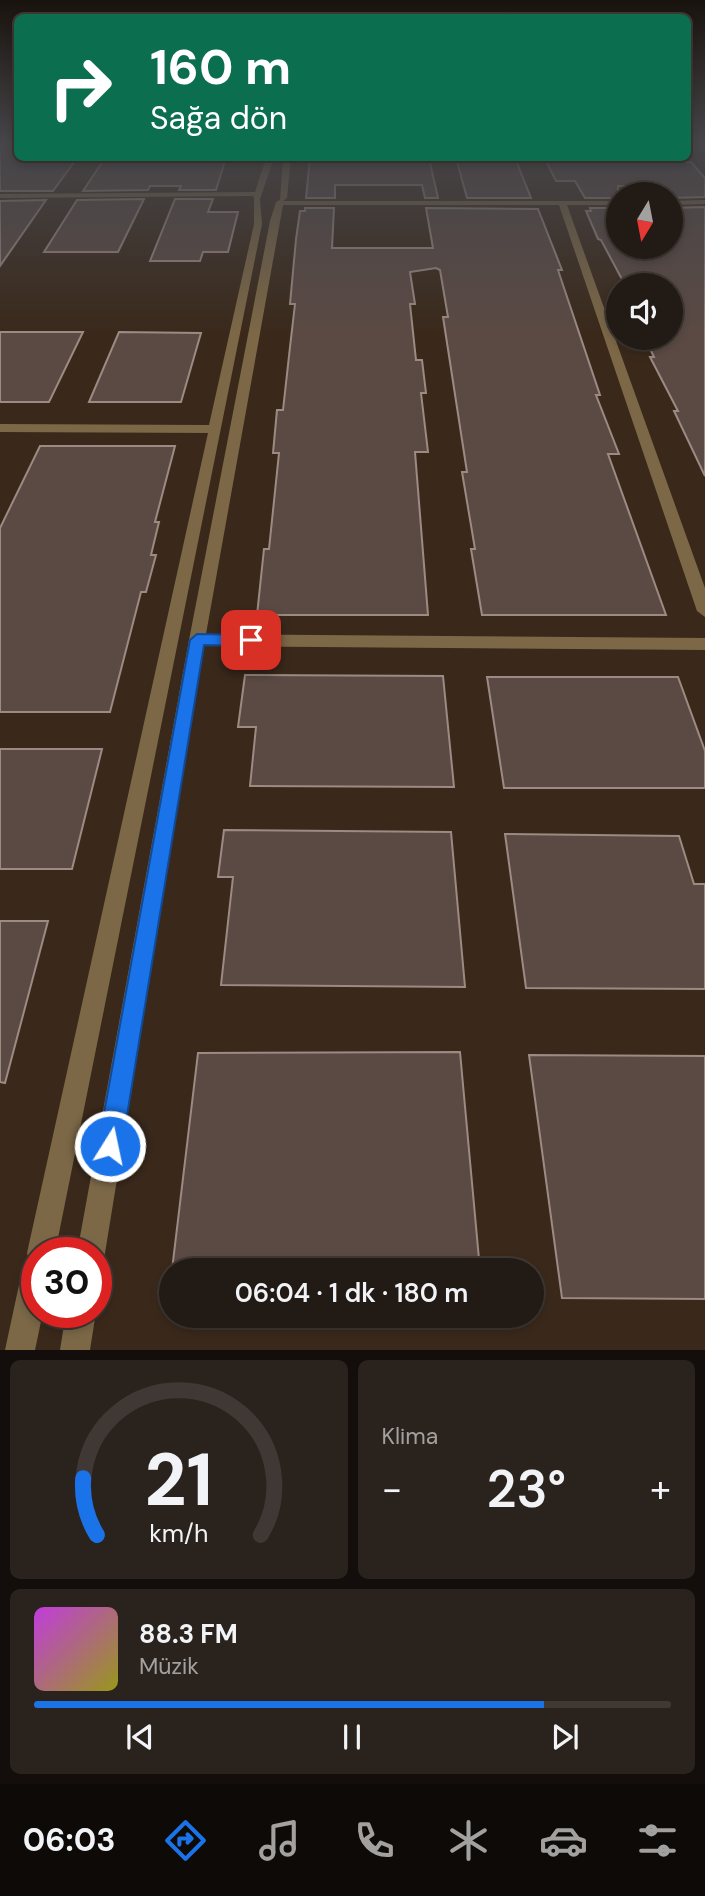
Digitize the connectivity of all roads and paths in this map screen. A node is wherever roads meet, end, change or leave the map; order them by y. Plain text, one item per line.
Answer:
1 (257, 207) edge
2 (279, 207) edge
3 (563, 207) edge
4 (0, 428) edge
5 (215, 429) junction
6 (705, 611) edge
7 (197, 640) junction
8 (705, 644) edge
9 (44, 1237) edge
10 (94, 1237) edge
11 (25, 1328) edge
12 (78, 1328) edge
13 (20, 1350) edge
14 (75, 1350) edge

1 - 5 street
2 - 7 street
3 - 6 street
4 - 5 street
5 - 9 street
7 - 8 street
7 - 10 street
11 - 13 street
12 - 14 street

